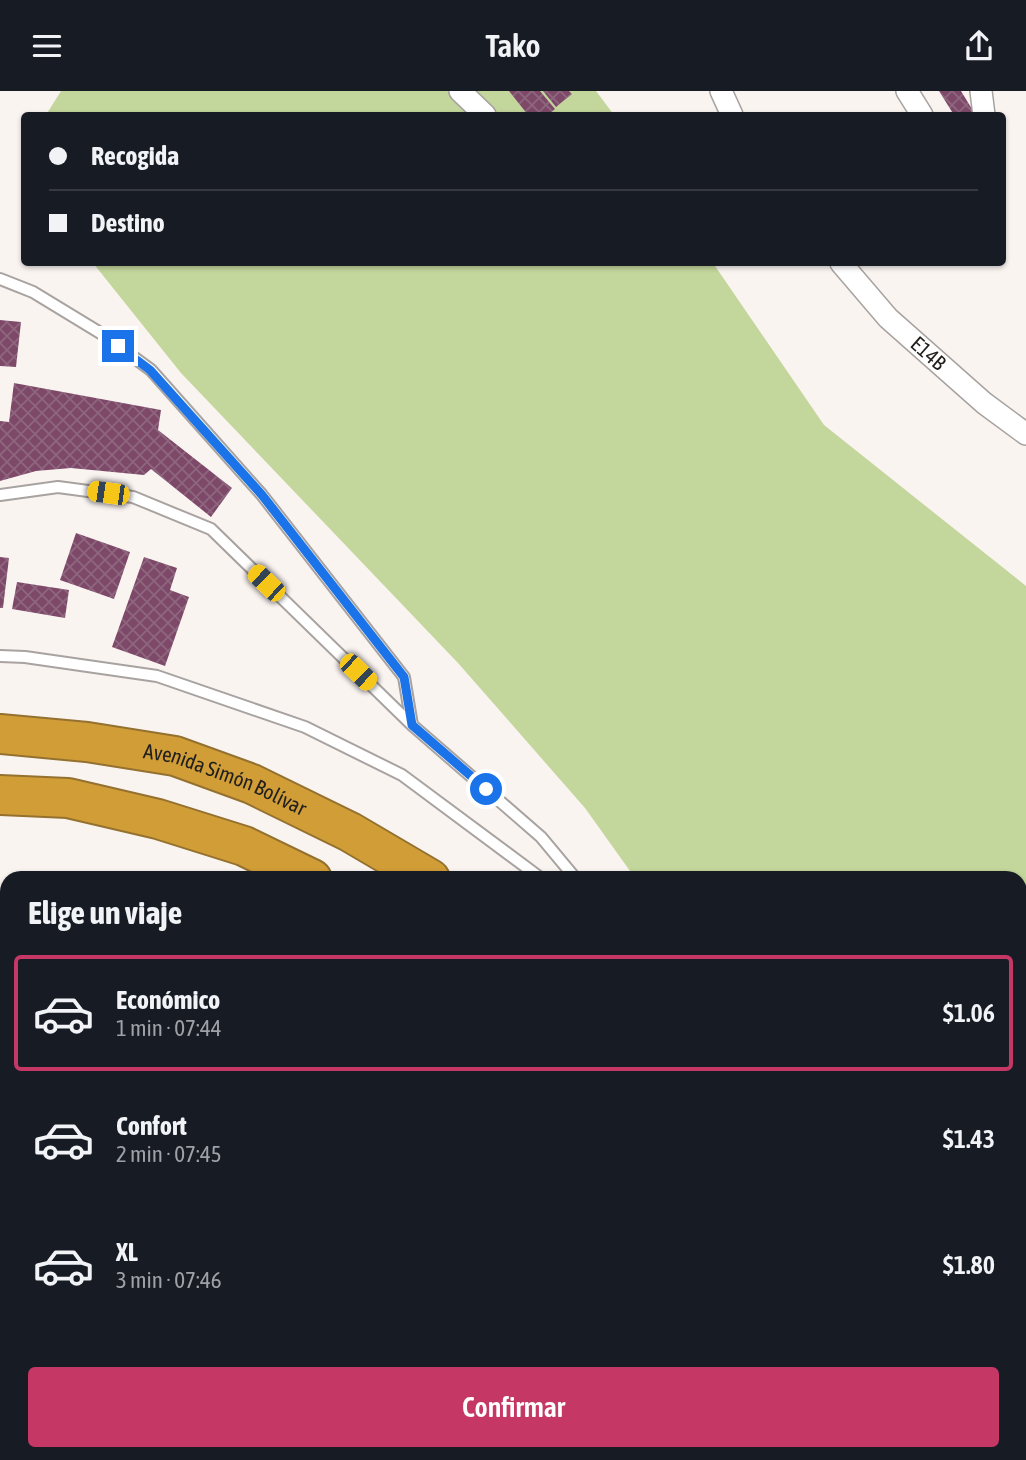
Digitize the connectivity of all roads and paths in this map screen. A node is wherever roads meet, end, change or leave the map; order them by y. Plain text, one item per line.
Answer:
1 (460, 91) edge
2 (721, 91) edge
3 (907, 91) edge
4 (981, 91) edge
5 (482, 112) edge
6 (731, 112) edge
7 (920, 112) edge
8 (984, 112) edge
9 (844, 266) edge
10 (0, 279) edge
11 (1026, 434) edge
12 (0, 495) edge
13 (0, 656) edge
14 (412, 725) junction
15 (0, 734) edge
16 (0, 795) edge
17 (296, 871) edge
18 (416, 871) edge
19 (531, 871) edge
20 (569, 871) edge

1 - 5 street
2 - 6 street
3 - 7 street
4 - 8 street
9 - 11 street, E14B
10 - 14 lane
12 - 14 lane
13 - 19 lane
14 - 20 lane
15 - 18 highway, Avenida Simón Bolívar
16 - 17 highway

